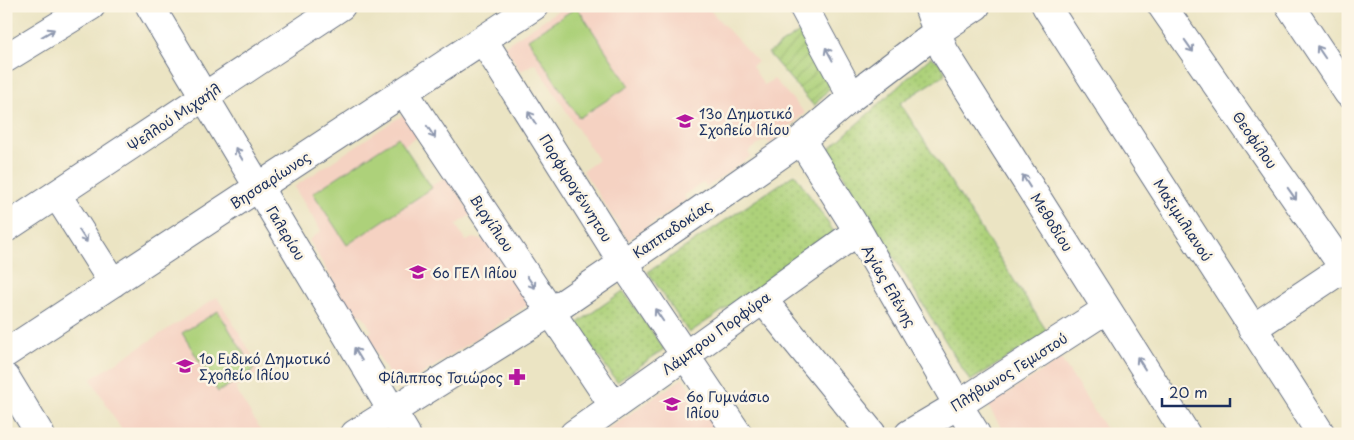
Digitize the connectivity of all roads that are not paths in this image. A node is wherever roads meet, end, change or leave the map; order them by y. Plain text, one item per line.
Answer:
1 (91, 6) edge
2 (150, 6) edge
3 (341, 6) edge
4 (534, 6) edge
5 (803, 6) edge
6 (928, 6) edge
7 (976, 6) edge
8 (1046, 6) edge
9 (1162, 6) edge
10 (1290, 6) edge
11 (937, 32) junction
12 (483, 40) junction
13 (6, 58) edge
14 (404, 92) junction
15 (1348, 93) edge
16 (205, 97) junction
17 (852, 97) junction
18 (801, 140) junction
19 (259, 187) junction
20 (57, 195) junction
21 (6, 228) edge
22 (858, 231) junction
23 (623, 263) junction
24 (1346, 269) edge
25 (113, 283) junction
26 (763, 300) junction
27 (1107, 309) junction
28 (551, 312) junction
29 (1252, 329) junction
30 (6, 353) edge
31 (686, 355) junction
32 (6, 378) edge
33 (613, 405) junction
34 (958, 405) junction
35 (392, 410) junction
36 (40, 434) edge
37 (355, 434) edge
38 (406, 434) edge
39 (574, 434) edge
40 (738, 434) edge
41 (872, 434) edge
42 (909, 434) edge
43 (976, 434) edge
44 (1186, 434) edge
45 (1321, 434) edge

13 -> 1 street
2 - 16 street, Γαλερίου
3 - 16 street, Ψελλού Μιχαήλ
4 - 12 street, Βησσαρίωνος
17 -> 5 street
6 - 11 street, Μεθοδίου
7 - 11 street, Καππαδοκίας
8 - 29 street, Μαξιμιλιανού
9 -> 24 street, Θεοφίλου
15 -> 10 street
11 - 17 street, Καππαδοκίας
27 -> 11 street, Μεθοδίου
12 - 14 street, Βησσαρίωνος
23 -> 12 street, Πορφυρογέννητου
14 - 19 street, Βησσαρίωνος
14 -> 28 street, Βιργίλιου
19 -> 16 street, Γαλερίου
16 - 20 street, Ψελλού Μιχαήλ
17 - 18 street, Καππαδοκίας
18 - 22 street, Αγίας Ελένης
18 - 23 street, Καππαδοκίας
19 - 25 street, Βησσαρίωνος
35 -> 19 street, Γαλερίου
20 - 21 street, Ψελλού Μιχαήλ
20 -> 25 street
22 - 26 street, Λάμπρου Πορφύρα
22 - 34 street, Αγίας Ελένης
23 - 28 street, Καππαδοκίας
31 -> 23 street, Πορφυρογέννητου
24 - 29 street
25 - 30 street, Βησσαρίωνος
26 - 31 street, Λάμπρου Πορφύρα
26 - 41 street
27 - 34 street, Πλήθωνος Γεμιστού
44 -> 27 street, Μεθοδίου
28 - 33 street, Βιργίλιου
28 - 35 street, Καππαδοκίας
29 - 45 street, Μαξιμιλιανού
31 - 33 street, Λάμπρου Πορφύρα
31 - 40 street, Πορφυρογέννητου
32 - 36 street
33 - 39 street, Λάμπρου Πορφύρα
34 - 42 street, Πλήθωνος Γεμιστού
34 - 43 street, Αγίας Ελένης
35 - 37 street, Καππαδοκίας
35 - 38 street, Γαλερίου

